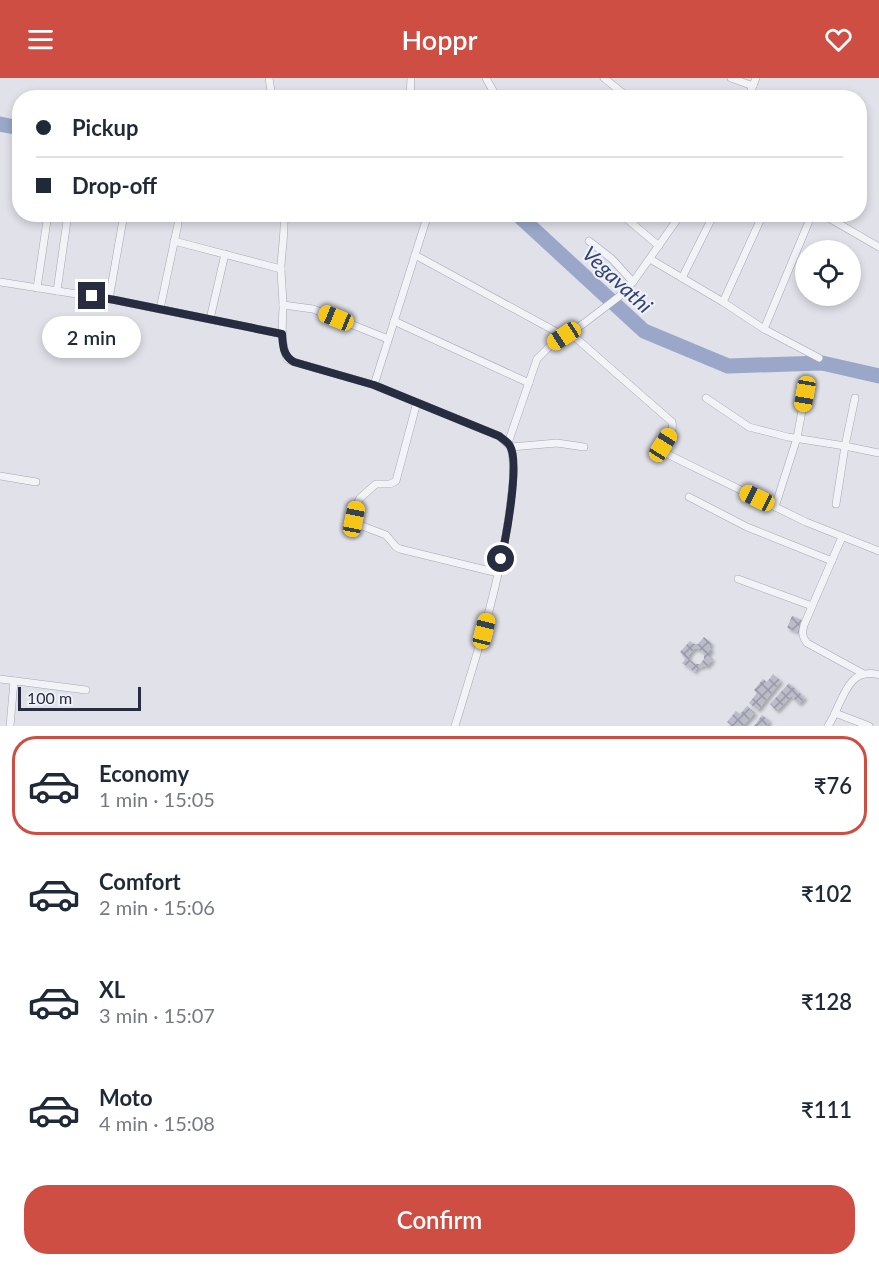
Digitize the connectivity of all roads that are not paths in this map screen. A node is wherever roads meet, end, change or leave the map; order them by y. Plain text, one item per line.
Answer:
1 (604, 78) edge
2 (731, 78) edge
3 (756, 78) edge
4 (753, 86) junction
5 (619, 90) edge
6 (751, 90) edge
7 (47, 222) edge
8 (67, 222) edge
9 (123, 222) edge
10 (284, 222) edge
11 (425, 222) edge
12 (631, 222) edge
13 (676, 222) edge
14 (710, 222) edge
15 (759, 222) edge
16 (809, 222) edge
17 (836, 222) edge
18 (178, 224) dead end
19 (174, 240) junction
20 (589, 240) dead end
21 (660, 246) junction
22 (879, 247) edge
23 (225, 254) junction
24 (415, 255) junction
25 (650, 258) junction
26 (281, 269) junction
27 (682, 278) junction
28 (0, 282) edge
29 (633, 282) junction
30 (37, 288) junction
31 (57, 291) junction
32 (109, 299) junction
33 (723, 302) junction
34 (283, 305) junction
35 (160, 309) junction
36 (210, 319) junction
37 (394, 321) junction
38 (764, 329) junction
39 (282, 334) junction
40 (566, 334) junction
41 (388, 339) junction
42 (819, 358) dead end
43 (529, 383) junction
44 (374, 385) junction
45 (805, 394) dead end
46 (855, 398) dead end
47 (706, 399) dead end
48 (417, 402) junction
49 (797, 438) junction
50 (509, 445) junction
51 (845, 446) junction
52 (584, 447) dead end
53 (879, 453) edge
54 (0, 476) edge
55 (36, 482) dead end
56 (690, 497) dead end
57 (836, 504) dead end
58 (776, 507) junction
59 (842, 537) junction
60 (879, 551) edge
61 (832, 561) junction
62 (498, 573) junction
63 (738, 579) dead end
64 (812, 606) junction
65 (862, 674) junction
66 (879, 675) edge
67 (0, 679) edge
68 (14, 681) junction
69 (86, 690) dead end
70 (835, 713) junction
71 (10, 726) edge
72 (455, 726) edge
73 (828, 726) edge
74 (869, 726) edge

1 - 5 street
2 - 4 street
3 - 4 street
4 - 6 street
7 - 30 street
8 - 31 street
9 - 32 street
10 - 26 street
11 - 24 street
12 - 21 street
13 - 21 street
14 - 27 street
15 - 33 street
16 - 38 street
17 - 22 street
18 - 19 street
19 - 23 street
19 - 35 street
20 - 29 street
21 - 25 street
23 - 26 street
23 - 36 street
24 - 37 street
24 - 40 street
25 - 27 street
25 - 29 street
26 - 34 street
27 - 33 street
28 - 30 street
29 - 40 street
30 - 31 street
31 - 32 street
32 - 35 street
33 - 38 street
34 - 39 street
34 - 41 street
35 - 36 street
36 - 39 street
37 - 41 street
37 - 43 street
38 - 42 street
39 - 44 street
40 - 43 street
40 - 58 street
41 - 44 street
43 - 50 street
44 - 48 street
45 - 49 street
46 - 51 street
47 - 49 street
48 - 50 street
48 - 62 street
49 - 51 street
49 - 58 street
50 - 52 street
50 - 62 street
51 - 53 street
51 - 57 street
54 - 55 street
56 - 61 street
58 - 59 street
59 - 60 street
59 - 61 street
61 - 64 street
62 - 72 street
63 - 64 street
64 - 65 street
65 - 66 street
65 - 70 street
67 - 68 street
68 - 69 street
68 - 71 street
70 - 73 street
70 - 74 street

